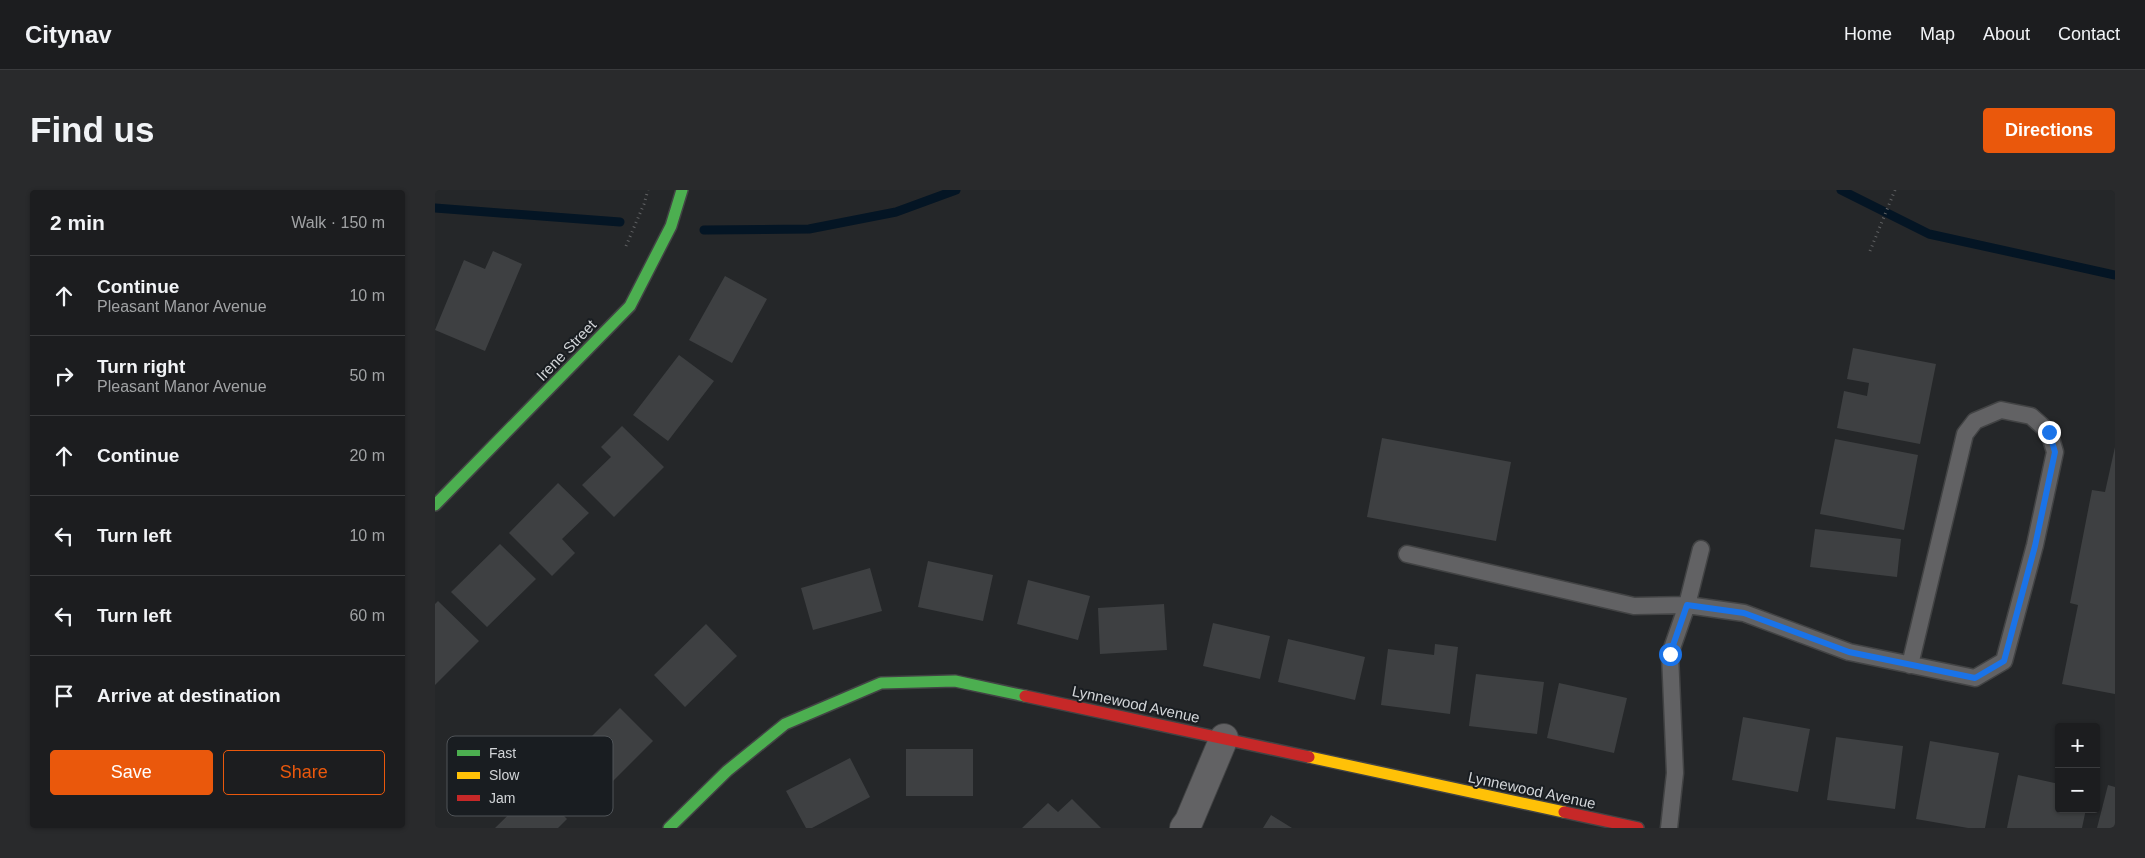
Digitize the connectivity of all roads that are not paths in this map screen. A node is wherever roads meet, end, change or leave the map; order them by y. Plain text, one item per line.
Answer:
1 (682, 190) edge
2 (435, 506) edge
3 (1701, 549) dead end
4 (1407, 554) dead end
5 (1687, 605) junction
6 (1911, 664) junction
7 (1224, 738) junction
8 (669, 828) edge
9 (1184, 828) edge
10 (1637, 828) edge
11 (1669, 828) edge

1 - 2 street, Irene Street
3 - 5 lane
4 - 5 lane
5 - 6 lane
5 - 11 lane
6 - 6 lane
7 - 8 street, Lynnewood Avenue
7 - 9 street
7 - 10 street, Lynnewood Avenue

